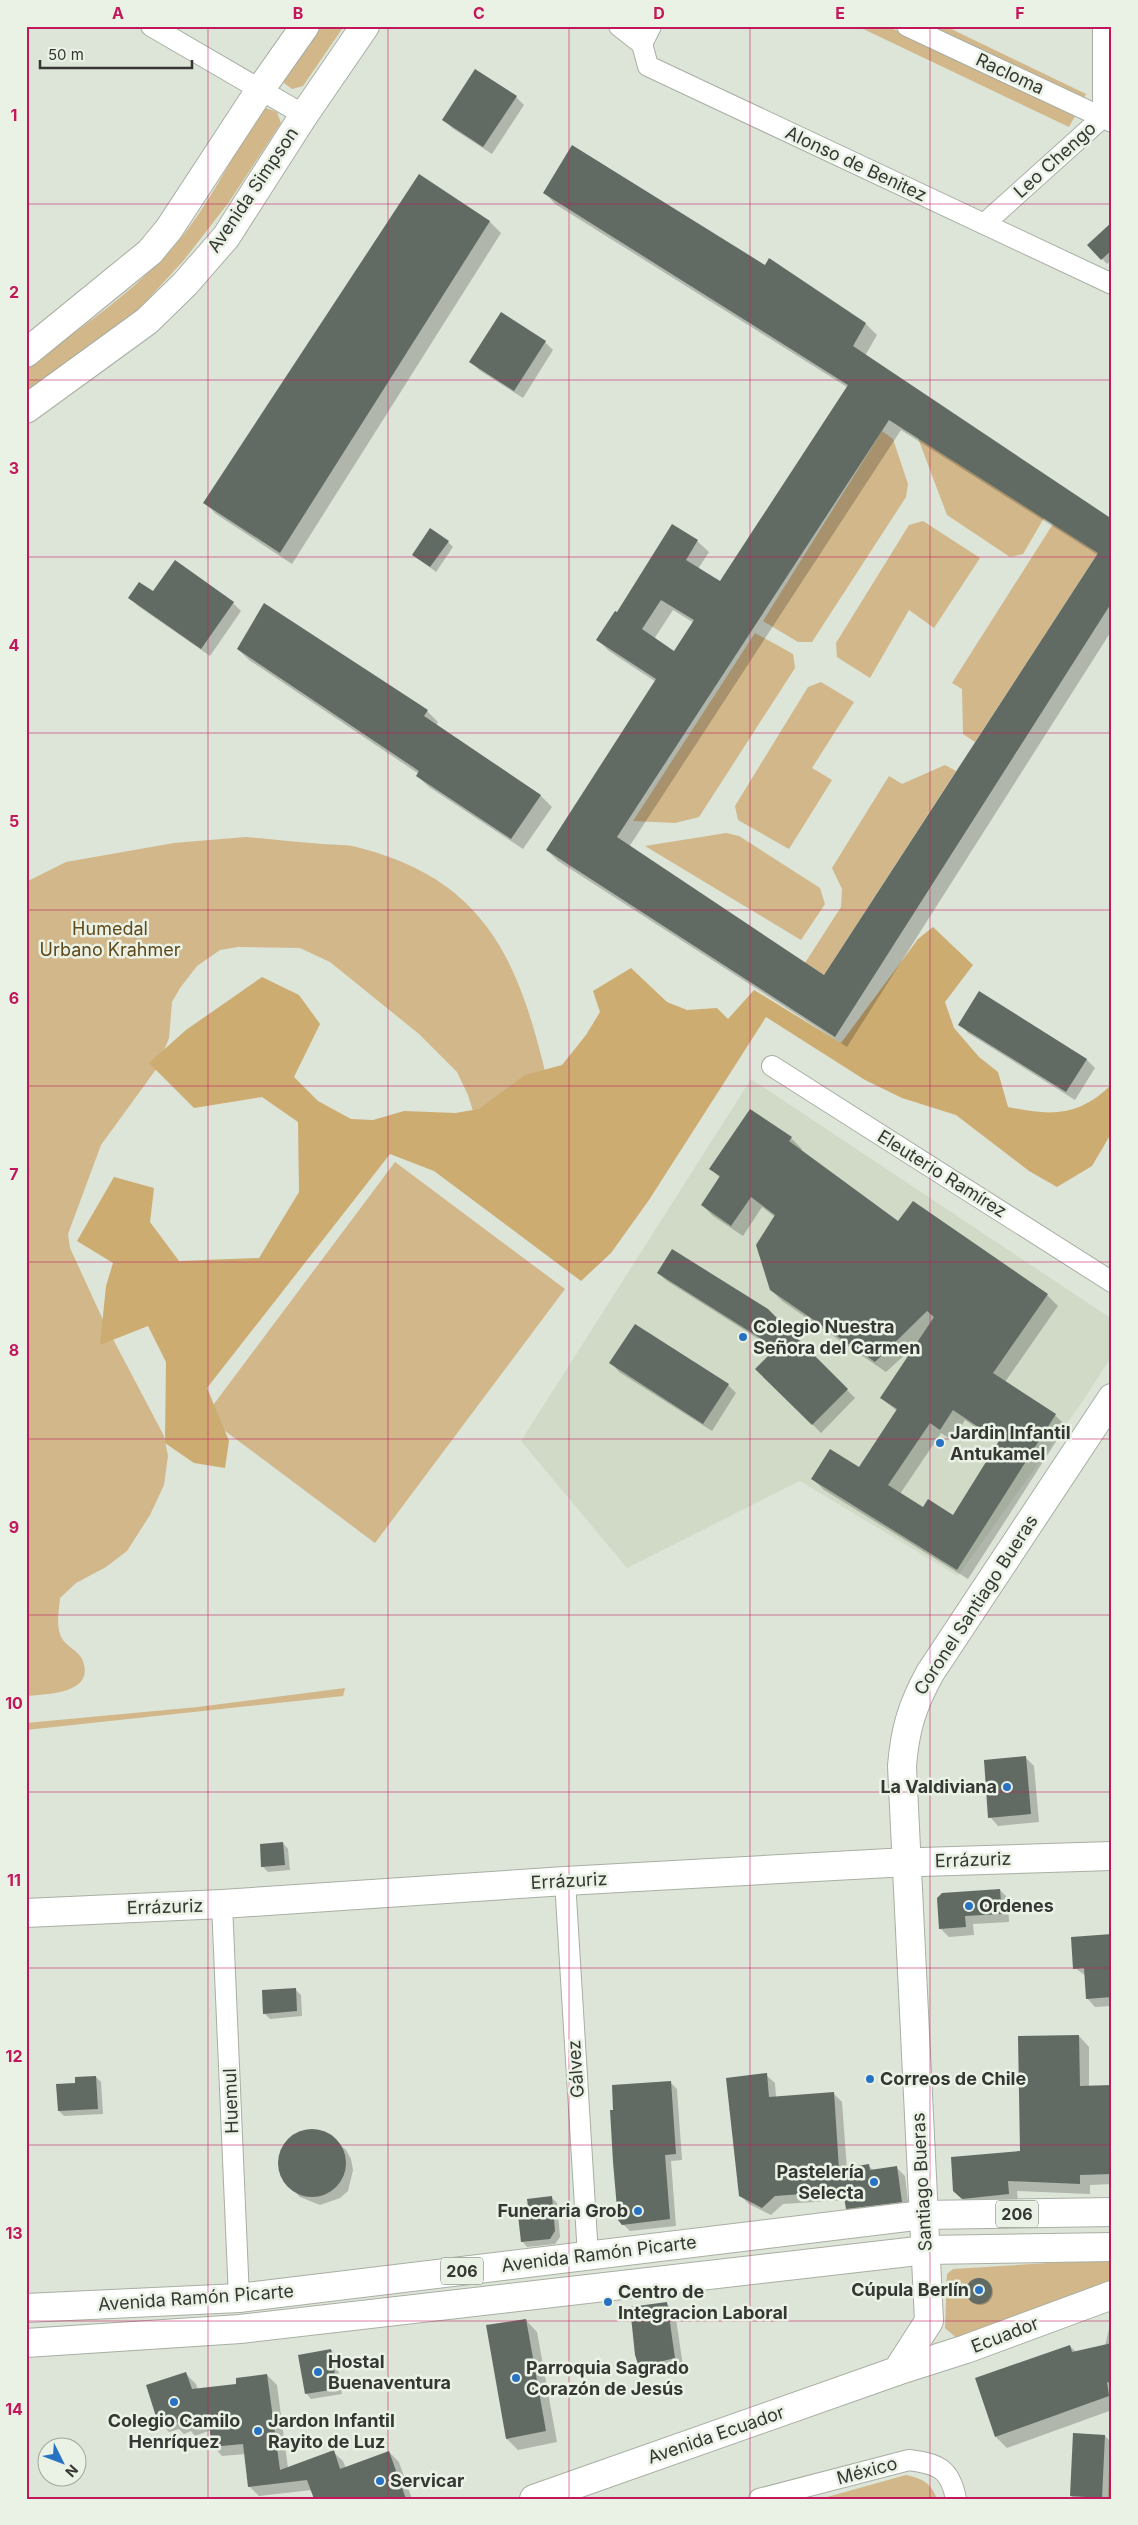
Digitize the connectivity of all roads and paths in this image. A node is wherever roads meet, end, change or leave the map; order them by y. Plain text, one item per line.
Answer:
1 (150, 26) edge
2 (305, 26) edge
3 (365, 26) edge
4 (619, 26) edge
5 (907, 26) edge
6 (1103, 26) edge
7 (647, 35) edge
8 (260, 90) junction
9 (304, 115) junction
10 (1107, 120) edge
11 (984, 224) junction
12 (1112, 284) edge
13 (26, 353) edge
14 (26, 409) edge
15 (772, 1066) dead end
16 (1112, 1282) edge
17 (1112, 1398) edge
18 (1112, 1856) edge
19 (908, 1863) junction
20 (565, 1881) junction
21 (222, 1904) junction
22 (26, 1913) edge
23 (1112, 2212) edge
24 (923, 2215) junction
25 (1112, 2247) edge
26 (926, 2250) junction
27 (588, 2256) junction
28 (1112, 2295) edge
29 (239, 2298) junction
30 (26, 2308) edge
31 (929, 2321) junction
32 (26, 2343) edge
33 (966, 2349) junction
34 (898, 2371) junction
35 (534, 2499) edge
36 (759, 2499) edge
37 (956, 2499) edge

1 - 8 street
2 - 8 main road
3 - 9 main road, Avenida Simpson
4 - 7 street, Alonso de Benitez
5 - 10 street, Racloma
6 - 10 street, Leo Chengo
7 - 11 street, Alonso de Benitez
8 - 9 street
8 - 13 main road
9 - 14 main road, Avenida Simpson
10 - 11 street, Leo Chengo
11 - 12 street, Alonso de Benitez
15 - 16 street, Eleuterio Ramírez
17 - 19 main road, Coronel Santiago Bueras
18 - 19 main road, Errázuriz
19 - 20 main road, Errázuriz
19 - 24 main road, Santiago Bueras
20 - 21 main road, Errázuriz
20 - 27 street, Gálvez
21 - 22 main road, Errázuriz
21 - 29 street, Huemul
23 - 24 main road, Avenida Ramón Picarte / 206
24 - 26 main road, Santiago Bueras
24 - 27 main road, Avenida Ramón Picarte / 206
25 - 26 main road, Avenida Ramón Picarte / 206
26 - 31 main road, Santiago Bueras
26 - 32 main road, Avenida Ramón Picarte / 206
27 - 29 main road, Avenida Ramón Picarte / 206
28 - 33 main road, Ecuador
29 - 30 main road, Avenida Ramón Picarte / 206
31 - 33 main road
31 - 34 main road
33 - 34 main road, Ecuador
34 - 35 main road, Avenida Ecuador
36 - 37 street, México

